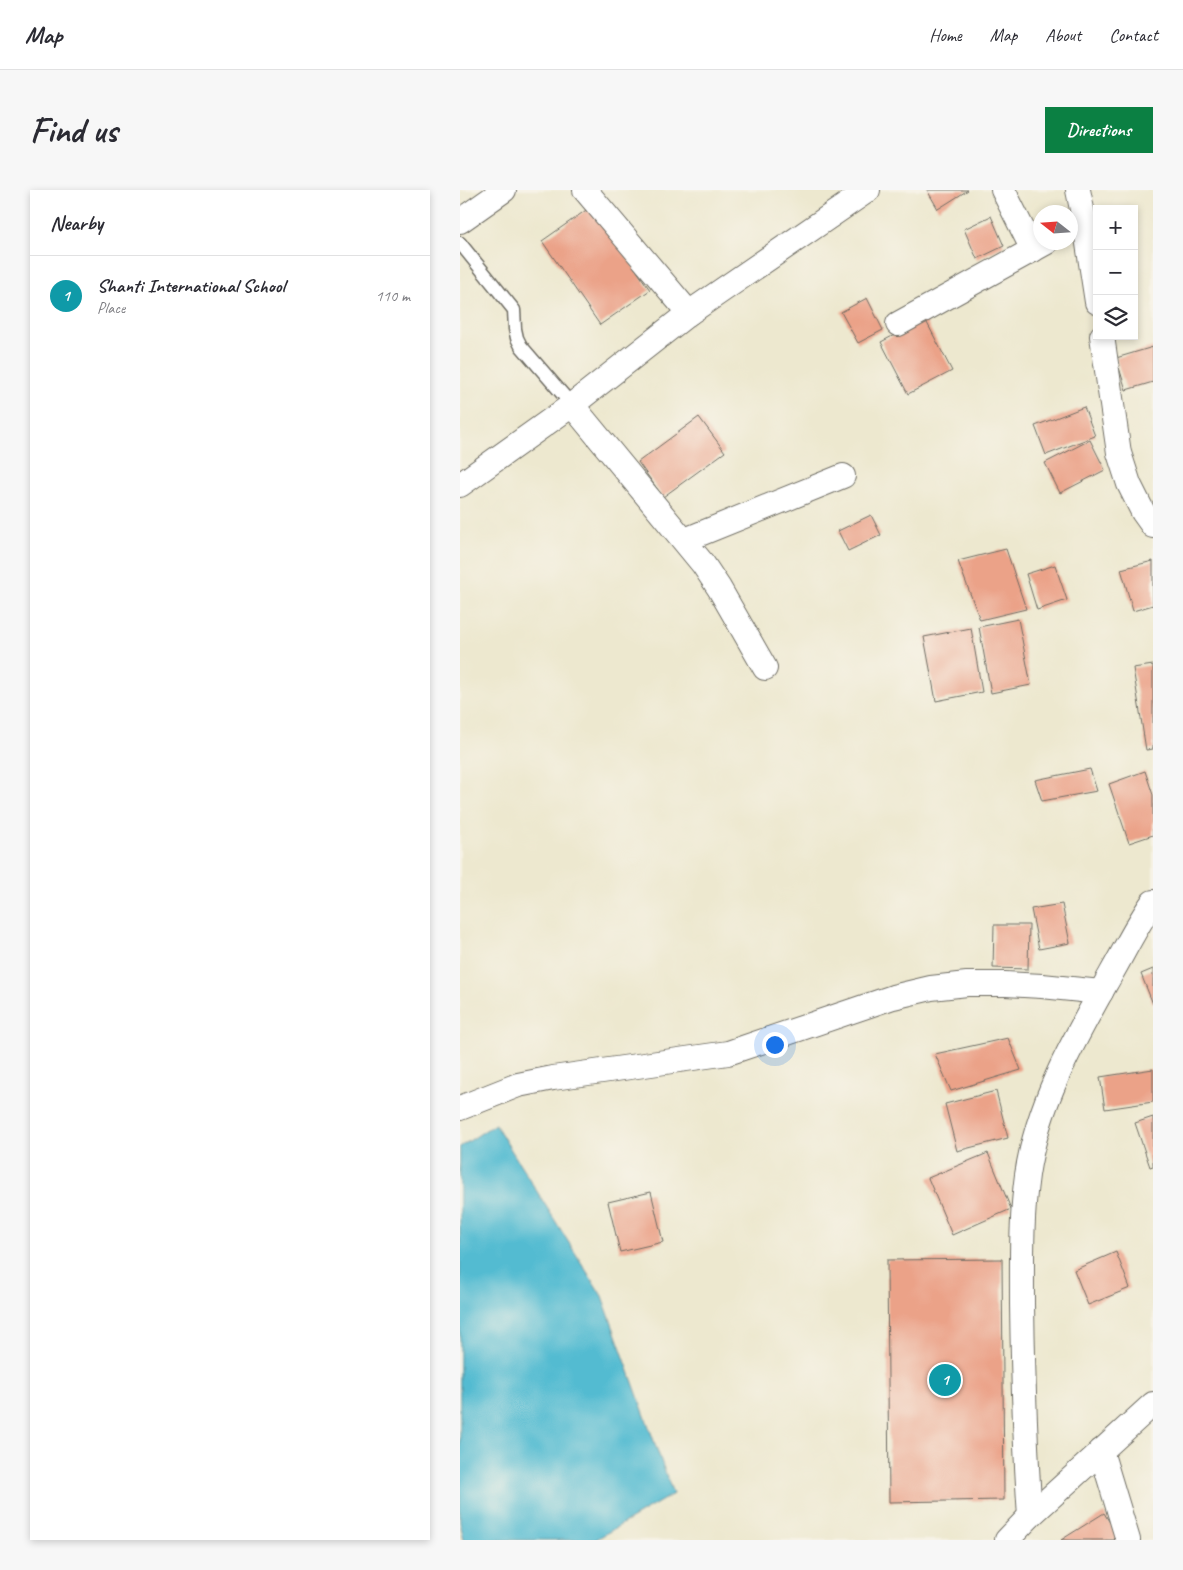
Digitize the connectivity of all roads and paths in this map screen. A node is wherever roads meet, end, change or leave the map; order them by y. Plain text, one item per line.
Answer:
1 (504, 190) edge
2 (585, 190) edge
3 (868, 190) edge
4 (1003, 190) edge
5 (1085, 193) edge
6 (460, 221) edge
7 (1078, 228) edge
8 (1033, 235) edge
9 (460, 243) edge
10 (1033, 250) edge
11 (1095, 295) edge
12 (689, 313) junction
13 (898, 324) dead end
14 (1103, 340) edge
15 (572, 405) junction
16 (843, 476) dead end
17 (460, 485) edge
18 (1153, 526) edge
19 (685, 540) junction
20 (765, 668) dead end
21 (1153, 902) edge
22 (1101, 992) junction
23 (460, 1108) edge
24 (1153, 1404) edge
25 (1101, 1451) junction
26 (1030, 1516) junction
27 (1007, 1540) edge
28 (1128, 1540) edge

1 - 6 street
2 - 12 street
3 - 12 street
4 - 8 street
5 - 7 street
7 - 11 street
9 - 15 lane
10 - 13 street
12 - 15 street
14 - 18 street
15 - 17 street
15 - 19 street
16 - 19 street
19 - 20 street
21 - 22 street
22 - 23 street
22 - 26 street
24 - 25 street
25 - 26 street
25 - 28 street
26 - 27 street

